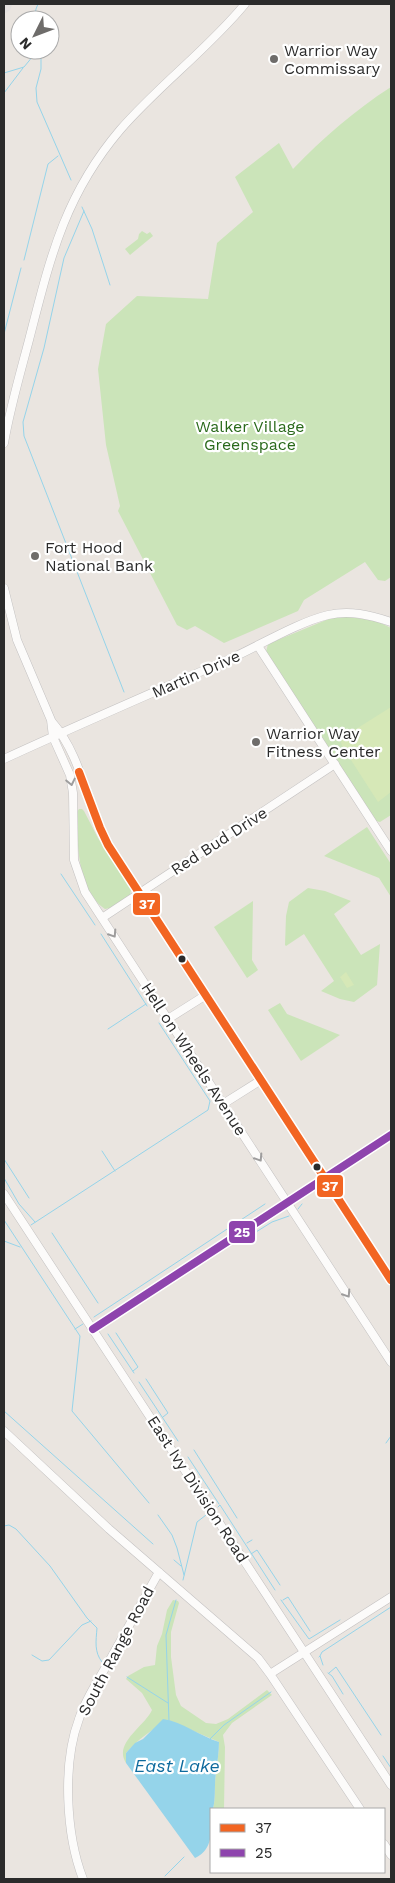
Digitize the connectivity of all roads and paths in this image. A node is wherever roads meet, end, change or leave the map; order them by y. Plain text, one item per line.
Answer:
1 (246, 4) edge
2 (4, 443) edge
3 (4, 588) edge
4 (391, 622) edge
5 (258, 646) junction
6 (50, 720) junction
7 (62, 733) junction
8 (53, 737) junction
9 (4, 759) edge
10 (335, 764) junction
11 (391, 851) edge
12 (140, 894) junction
13 (102, 918) junction
14 (206, 995) junction
15 (168, 1019) junction
16 (261, 1080) junction
17 (223, 1104) junction
18 (391, 1135) edge
19 (325, 1179) junction
20 (4, 1194) edge
21 (288, 1203) junction
22 (391, 1280) edge
23 (93, 1329) junction
24 (391, 1362) edge
25 (4, 1431) edge
26 (159, 1572) junction
27 (391, 1597) edge
28 (305, 1652) junction
29 (270, 1674) junction
30 (391, 1785) edge
31 (359, 1808) edge
32 (83, 1879) edge

1 - 2 street
3 - 6 street
4 - 5 street, Martin Drive
5 - 7 street, Martin Drive
5 - 10 street
6 - 7 street
6 - 8 street, Hell on Wheels Avenue
7 - 8 street, Martin Drive
7 - 12 street
8 - 9 street, Martin Drive
8 -> 13 street, Hell on Wheels Avenue
10 - 11 street
10 - 12 street, Red Bud Drive
12 - 13 street, Red Bud Drive
12 - 14 street
13 -> 15 street, Hell on Wheels Avenue
14 - 15 street
14 - 16 street
15 - 17 street, Hell on Wheels Avenue
16 - 17 street
16 - 19 street
17 -> 21 street, Hell on Wheels Avenue
18 - 19 street
19 - 21 street
19 - 22 street
20 - 23 street, East Ivy Division Road
21 - 23 street
21 -> 24 street, Hell on Wheels Avenue
23 - 28 street, East Ivy Division Road
25 - 26 street
26 - 29 street
26 - 32 street, South Range Road
27 - 28 street
28 - 29 street
28 - 30 street, East Ivy Division Road
29 - 31 street

